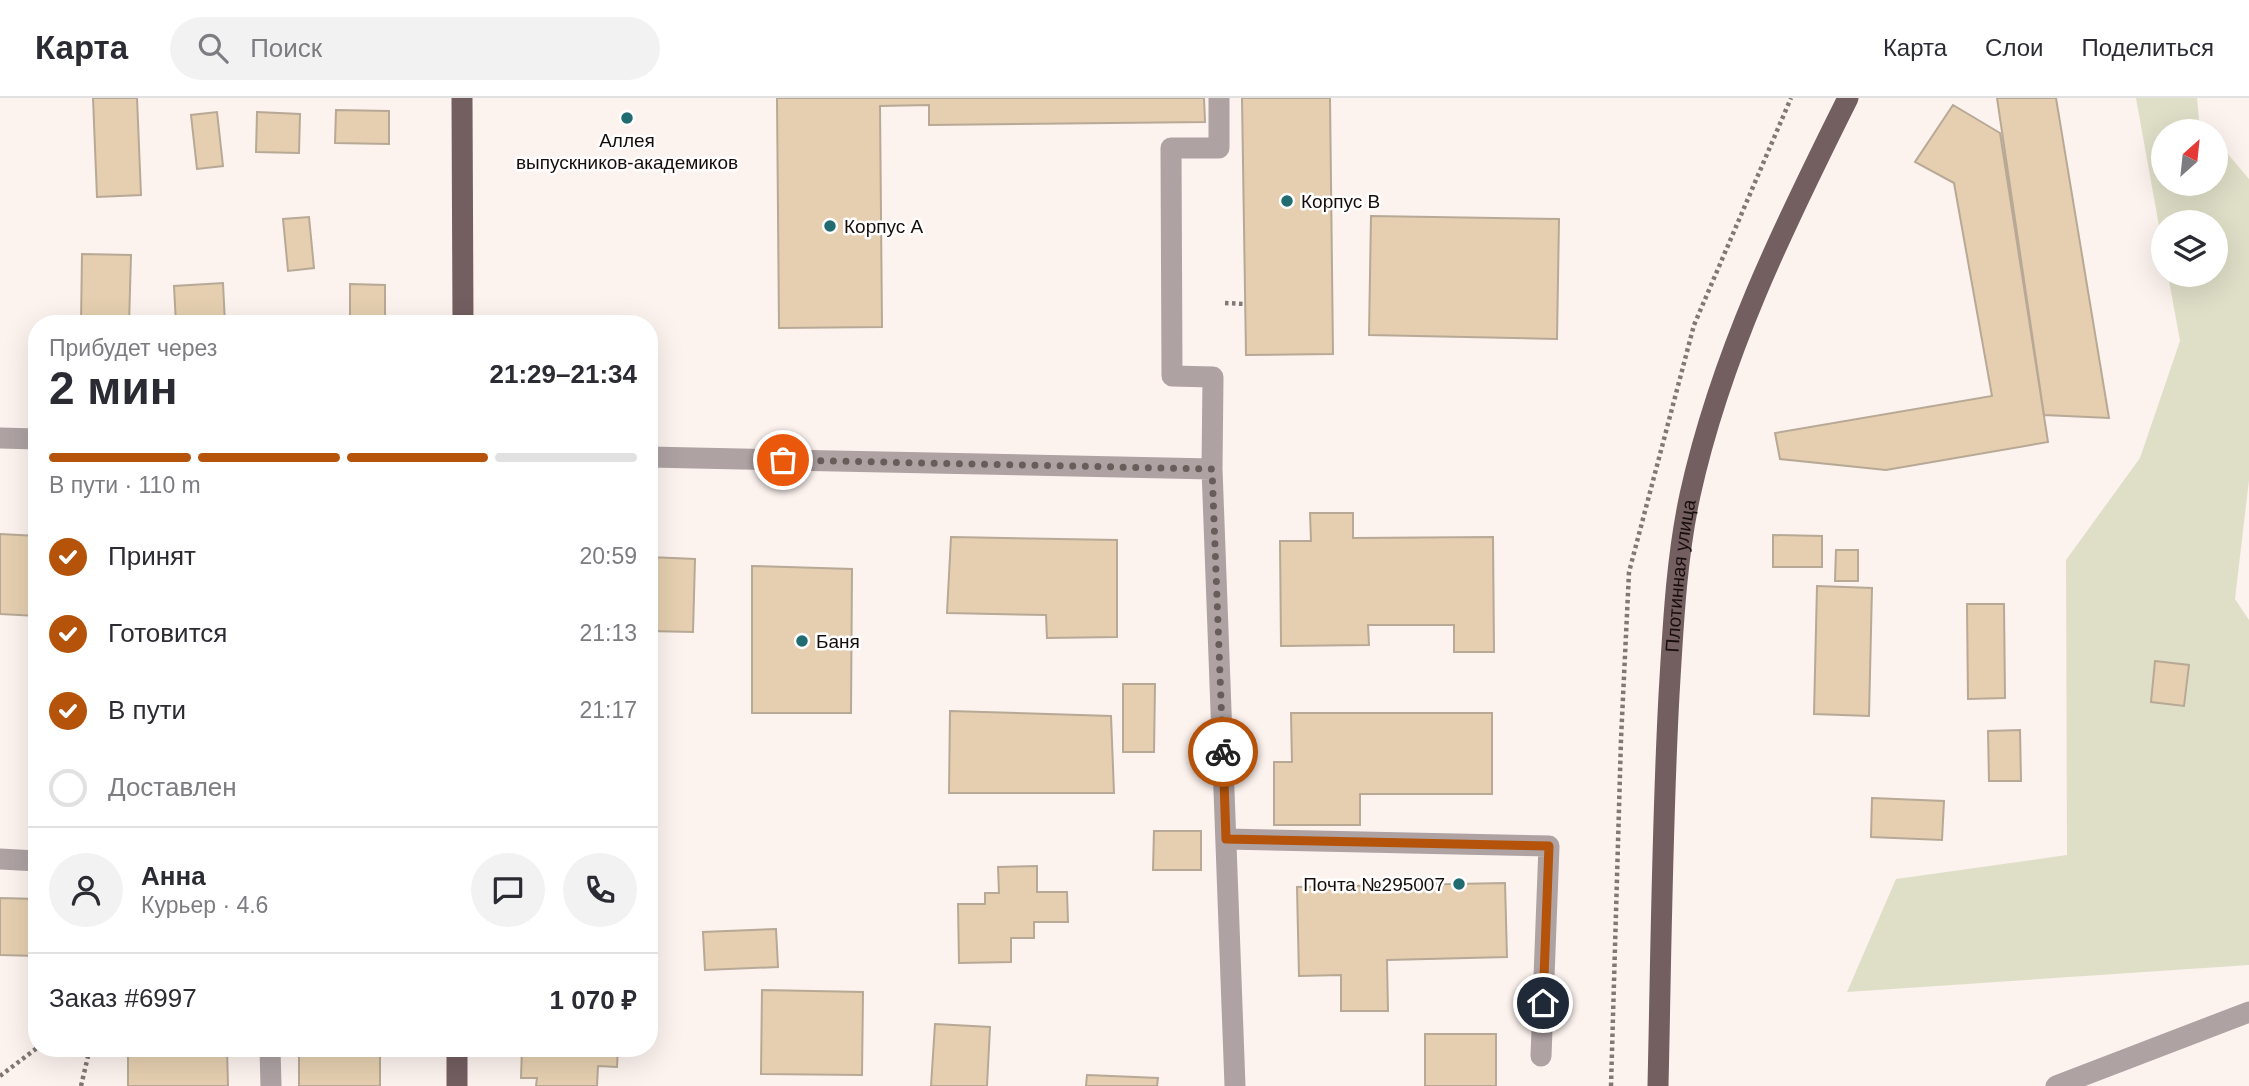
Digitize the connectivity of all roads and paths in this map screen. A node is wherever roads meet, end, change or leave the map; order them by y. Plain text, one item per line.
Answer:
1 (462, 98) edge
2 (1219, 98) edge
3 (1847, 98) edge
4 (1225, 303) dead end
5 (1245, 304) dead end
6 (463, 315) edge
7 (0, 438) edge
8 (28, 439) edge
9 (658, 457) edge
10 (1212, 469) junction
11 (1226, 839) junction
12 (0, 859) edge
13 (28, 861) edge
14 (2249, 1012) edge
15 (28, 1055) edge
16 (1541, 1056) dead end
17 (88, 1057) edge
18 (270, 1057) edge
19 (457, 1057) edge
20 (0, 1076) edge
21 (81, 1086) edge
22 (271, 1086) edge
23 (457, 1086) edge
24 (1235, 1086) edge
25 (1658, 1086) edge
26 (2056, 1086) edge

1 - 6 main road
2 - 10 street
3 - 25 main road, Плотинная улица
4 - 5 path
7 - 8 street
9 - 10 street
10 - 11 street
11 - 16 street
11 - 24 street
12 - 13 street
14 - 26 street
15 - 20 path
17 - 21 path
18 - 22 street
19 - 23 main road

